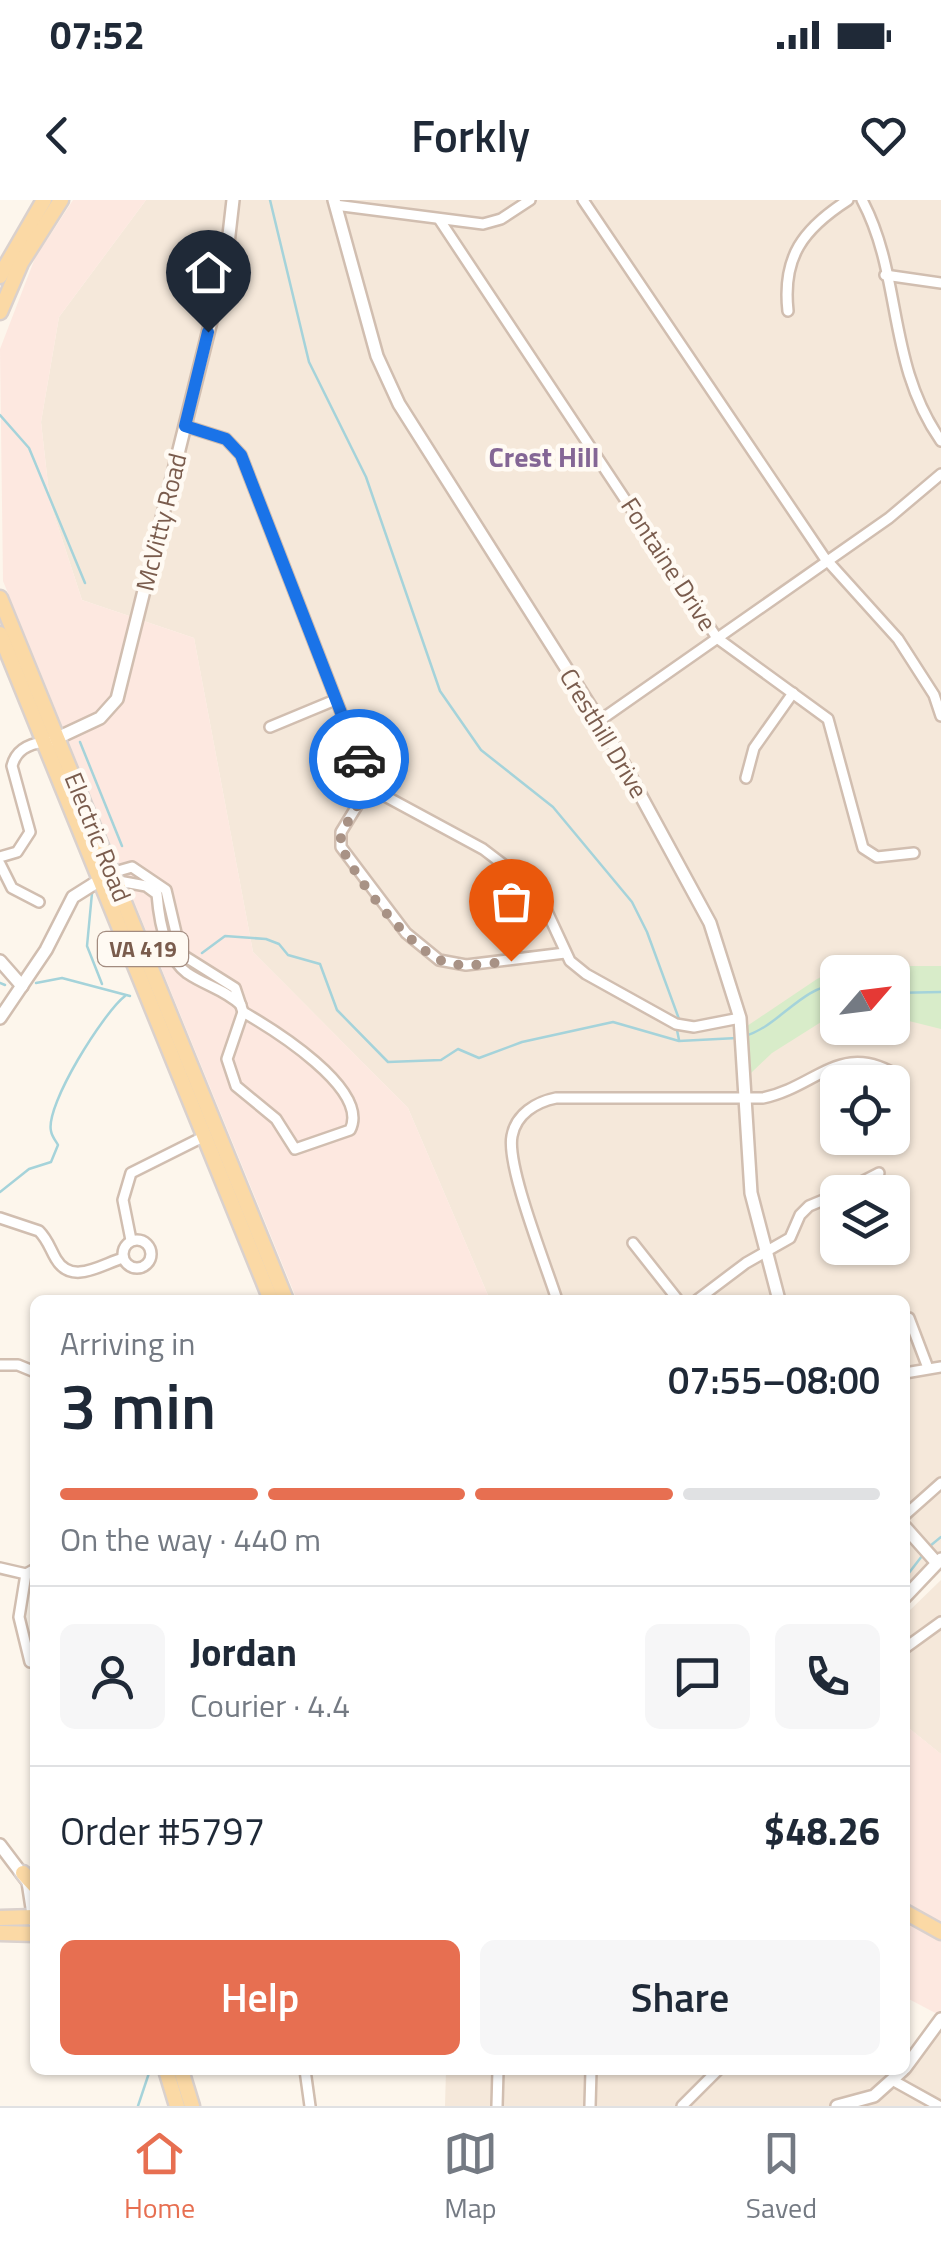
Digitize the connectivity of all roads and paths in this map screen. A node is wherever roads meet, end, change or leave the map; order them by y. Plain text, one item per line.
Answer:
1 (44, 200) edge
2 (61, 200) edge
3 (233, 200) edge
4 (530, 200) edge
5 (583, 200) edge
6 (848, 200) edge
7 (862, 200) edge
8 (334, 203) edge
9 (439, 219) junction
10 (885, 275) junction
11 (0, 276) edge
12 (941, 284) edge
13 (788, 311) dead end
14 (0, 312) edge
15 (185, 426) junction
16 (941, 441) edge
17 (941, 474) edge
18 (826, 560) junction
19 (0, 598) edge
20 (0, 634) edge
21 (718, 638) junction
22 (793, 693) junction
23 (336, 700) junction
24 (941, 716) edge
25 (599, 720) junction
26 (270, 727) dead end
27 (50, 740) junction
28 (746, 778) dead end
29 (371, 782) junction
30 (914, 854) dead end
31 (0, 861) edge
32 (109, 877) junction
33 (39, 902) dead end
34 (565, 952) junction
35 (0, 961) edge
36 (22, 986) junction
37 (242, 1012) junction
38 (0, 1018) edge
39 (741, 1030) junction
40 (838, 1065) edge
41 (872, 1065) edge
42 (820, 1072) edge
43 (744, 1099) junction
44 (205, 1136) junction
45 (879, 1173) dead end
46 (875, 1175) edge
47 (820, 1202) edge
48 (0, 1218) edge
49 (131, 1240) junction
50 (634, 1243) dead end
51 (765, 1253) junction
52 (124, 1258) junction
53 (269, 1295) edge
54 (284, 1295) edge
55 (555, 1295) edge
56 (674, 1295) edge
57 (704, 1295) edge
58 (778, 1295) edge
59 (910, 1323) edge
60 (0, 1365) edge
61 (941, 1367) edge
62 (928, 1368) junction
63 (30, 1370) edge
64 (910, 1373) edge
65 (941, 1484) edge
66 (910, 1511) edge
67 (910, 1532) edge
68 (939, 1560) edge
69 (0, 1568) edge
70 (30, 1572) edge
71 (30, 1576) edge
72 (910, 1592) edge
73 (941, 1622) edge
74 (910, 1644) edge
75 (30, 1662) dead end
76 (0, 1846) edge
77 (23, 1873) junction
78 (30, 1881) edge
79 (30, 1889) edge
80 (910, 1915) edge
81 (0, 1918) edge
82 (30, 1919) edge
83 (941, 1932) edge
84 (0, 1933) edge
85 (30, 1934) edge
86 (941, 2019) edge
87 (910, 2061) edge
88 (168, 2075) edge
89 (181, 2075) edge
90 (305, 2075) edge
91 (498, 2075) edge
92 (591, 2075) edge
93 (713, 2075) edge
94 (899, 2075) edge
95 (894, 2081) junction
96 (866, 2103) edge
97 (178, 2106) edge
98 (192, 2106) edge
99 (310, 2106) edge
100 (497, 2106) edge
101 (590, 2106) edge
102 (682, 2106) edge
103 (836, 2106) edge
104 (939, 2106) edge

1 - 11 main road
2 - 14 main road
3 - 15 street, McVitty Road
4 - 9 street
5 - 18 street
6 - 13 street
7 - 10 street
8 - 9 street
8 - 25 street, Cresthill Drive
9 - 21 street, Fontaine Drive
10 - 12 street
10 - 16 street
15 - 23 street
15 - 27 street, McVitty Road
17 - 18 street
18 - 21 street
18 - 24 street
19 - 27 main road, Electric Road / VA 419
20 - 27 main road, Electric Road / VA 419
21 - 22 street, Fontaine Drive
21 - 25 street
22 - 28 street
22 - 30 street, Fontaine Drive
23 - 26 street
23 - 29 street
25 - 39 street, Cresthill Drive
27 - 31 street
27 - 32 main road, Electric Road / VA 419
29 - 34 street
29 - 34 street
31 - 33 street
32 - 36 street
32 - 37 street
32 - 37 street
32 - 44 main road, Electric Road / VA 419
32 - 54 main road, Electric Road / VA 419
34 - 39 street
35 - 36 street
36 - 38 street
37 - 37 street
39 - 43 street, Cresthill Drive
40 - 41 street
42 - 43 street
43 - 51 street, Cresthill Drive
43 - 55 street
44 - 49 street
44 - 53 main road, Electric Road / VA 419
45 - 46 street
47 - 51 street
48 - 52 street
49 - 52 street
49 - 52 street
50 - 56 street
51 - 57 street
51 - 58 street, Cresthill Drive
59 - 62 street
60 - 63 street
61 - 62 street
62 - 64 street
65 - 66 street
67 - 68 street
68 - 72 street
69 - 70 street
71 - 75 street
73 - 74 street
76 - 77 street
77 - 78 main road
77 - 79 street
80 - 83 main road
81 - 82 main road
84 - 85 main road
86 - 87 street
88 - 97 main road
89 - 98 main road
90 - 99 street
91 - 100 street
92 - 101 street
93 - 102 street
94 - 95 street
95 - 96 street
95 - 104 street
96 - 103 street

